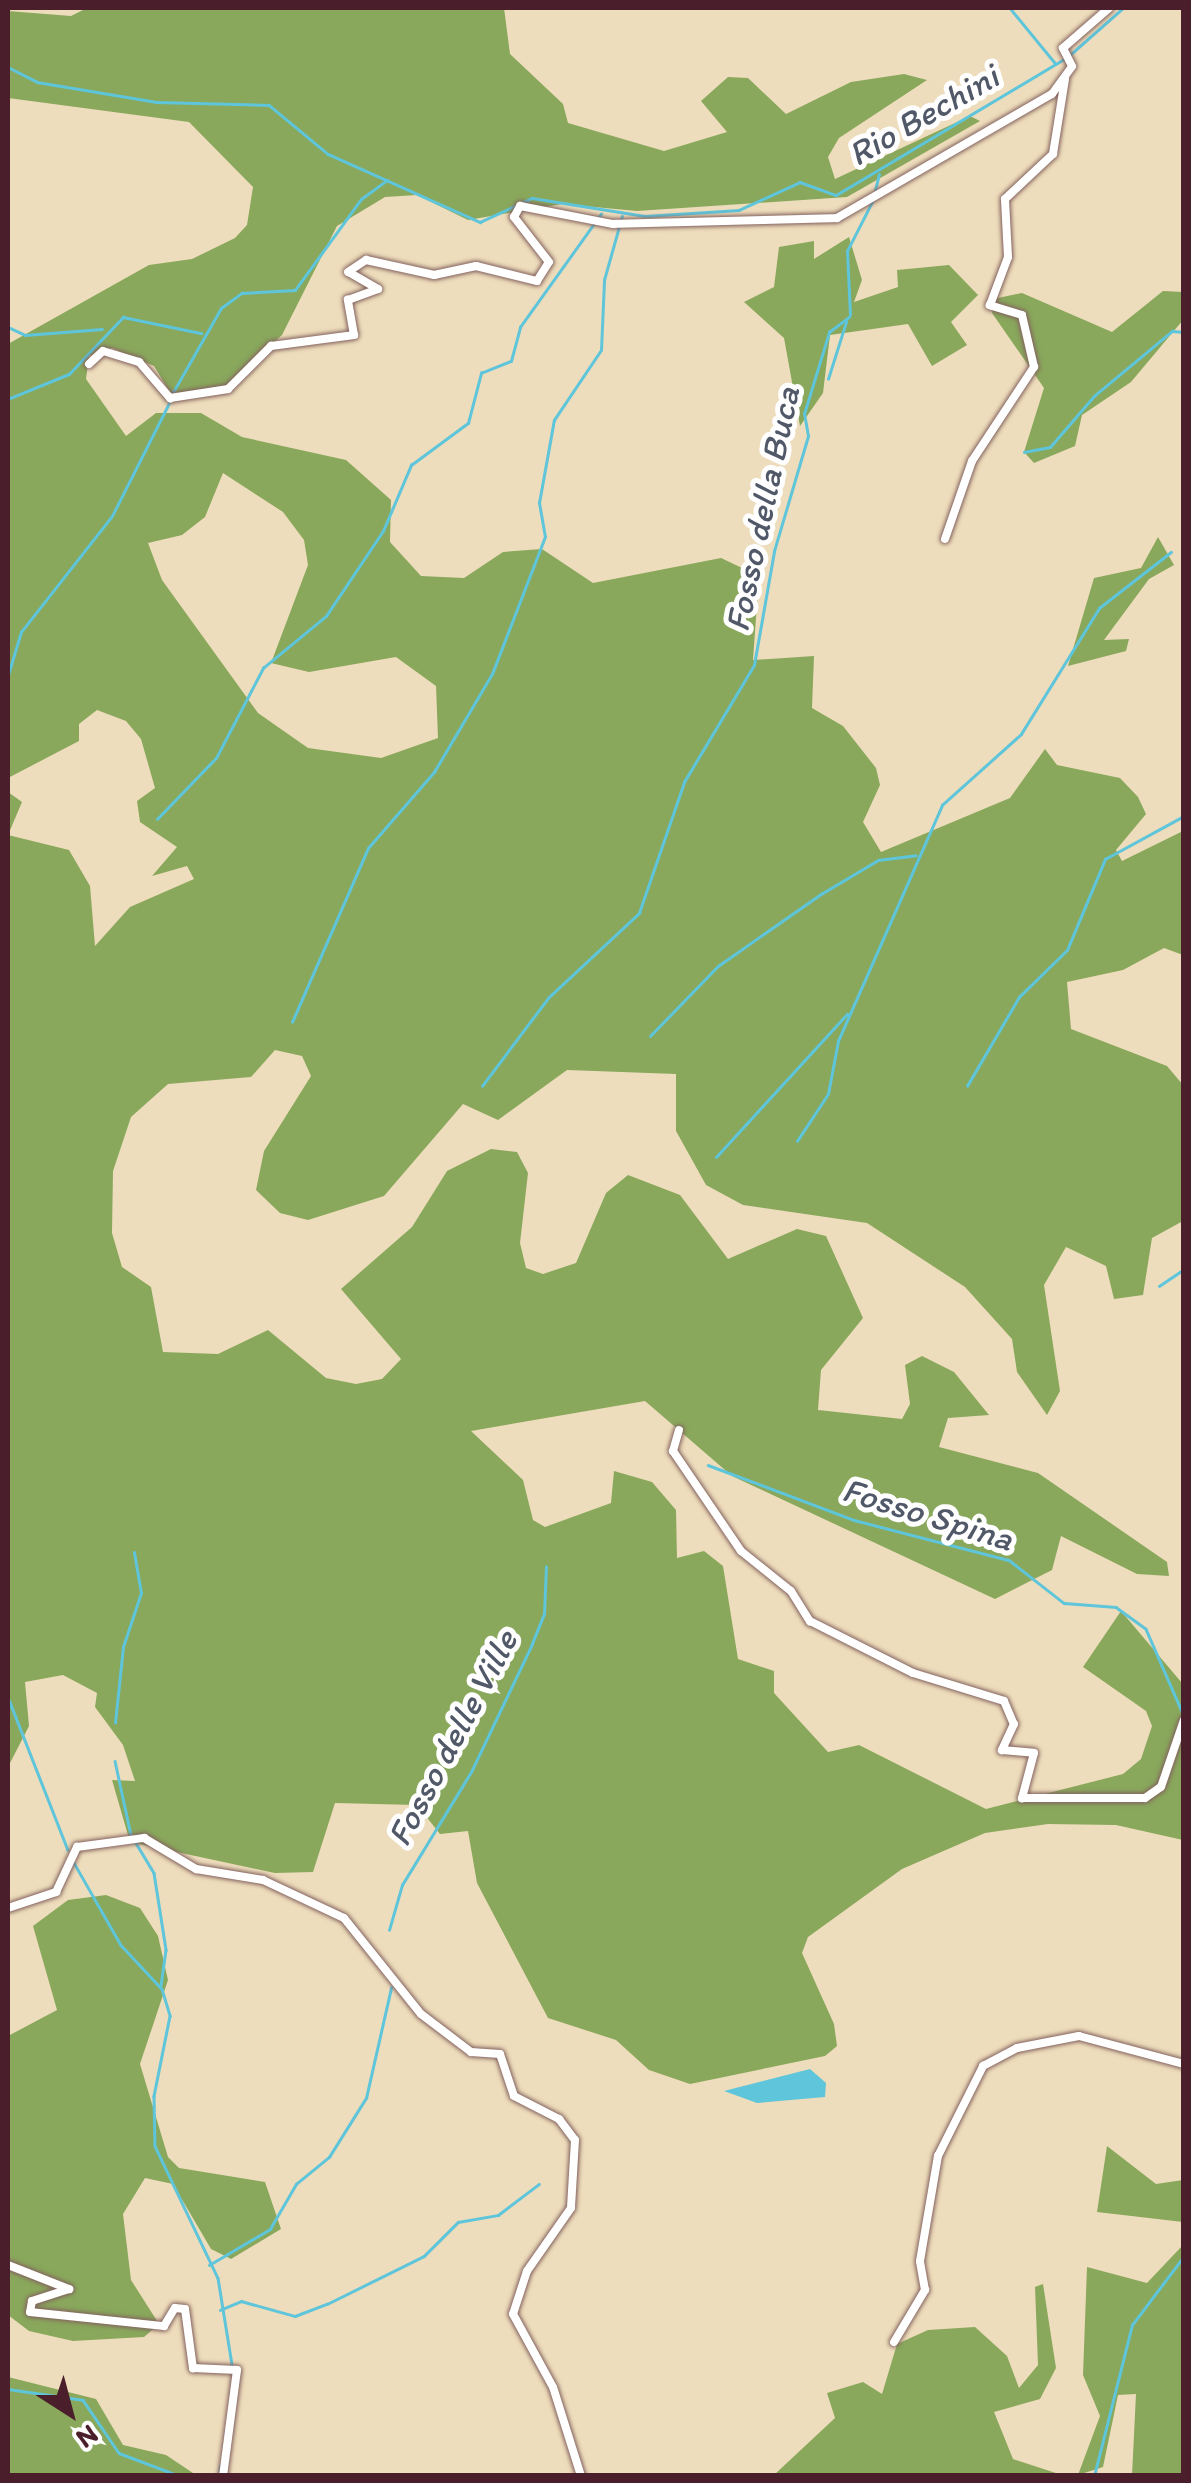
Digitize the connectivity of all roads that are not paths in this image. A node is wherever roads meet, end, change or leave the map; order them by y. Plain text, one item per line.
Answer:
1 (1109, 8) edge
2 (1065, 80) junction
3 (89, 364) dead end
4 (945, 539) dead end
5 (679, 1430) dead end
6 (1184, 1720) edge
7 (8, 1908) edge
8 (1184, 2064) edge
9 (8, 2264) edge
10 (894, 2342) dead end
11 (224, 2476) edge
12 (581, 2476) edge

1 - 2 street
2 - 3 street
2 - 4 street
5 - 6 street
7 - 12 street
8 - 10 street
9 - 11 street

